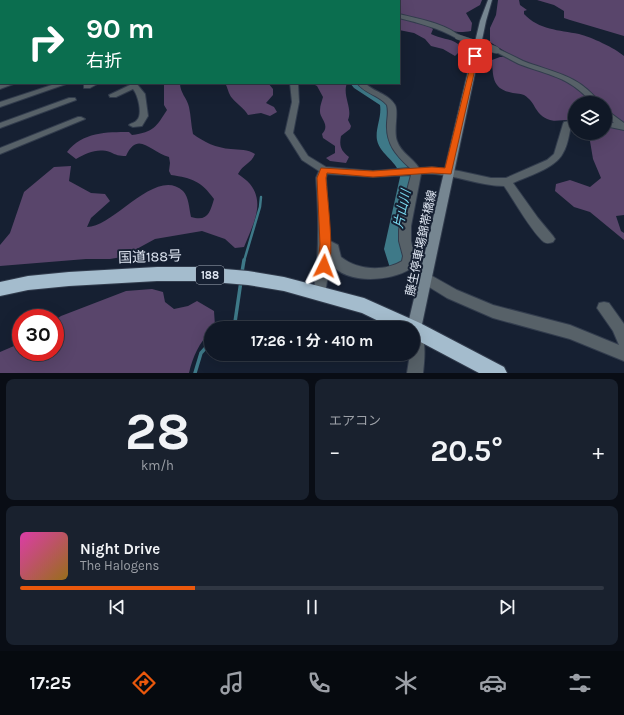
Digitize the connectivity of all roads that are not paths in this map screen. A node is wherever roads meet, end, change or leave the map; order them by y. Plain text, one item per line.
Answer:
1 (490, 0) edge
2 (400, 16) edge
3 (62, 84) edge
4 (92, 84) edge
5 (133, 84) edge
6 (294, 84) edge
7 (363, 84) edge
8 (87, 86) dead end
9 (113, 95) dead end
10 (590, 96) edge
11 (72, 100) dead end
12 (0, 105) edge
13 (612, 117) edge
14 (81, 119) dead end
15 (568, 124) edge
16 (133, 125) dead end
17 (612, 125) edge
18 (0, 126) edge
19 (624, 127) edge
20 (0, 151) edge
21 (324, 170) junction
22 (410, 172) junction
23 (448, 172) junction
24 (507, 182) junction
25 (550, 239) dead end
26 (325, 244) junction
27 (425, 278) junction
28 (0, 289) edge
29 (319, 294) junction
30 (604, 308) dead end
31 (397, 321) edge
32 (416, 321) edge
33 (420, 332) edge
34 (624, 340) edge
35 (624, 354) edge
36 (417, 361) edge
37 (415, 373) edge
38 (498, 373) edge

1 - 23 main road, 藤生停車場錦帯橋線
2 - 10 street, bridge
3 - 12 street
4 - 8 street
5 - 9 street
5 - 16 street
6 - 21 street
7 - 22 street
11 - 18 street
13 - 19 street
14 - 20 street
15 - 24 street
17 - 19 street
21 - 22 street
21 - 26 street
22 - 23 street
22 - 26 street
23 - 24 street
23 - 27 main road, 藤生停車場錦帯橋線
24 - 25 street
26 - 29 street
27 - 32 main road, 藤生停車場錦帯橋線
27 - 35 street
28 - 29 highway, 国道188号 / 188
29 - 31 highway, 国道188号 / 188
30 - 34 street
33 - 38 highway, 国道188号 / 188
36 - 37 street

